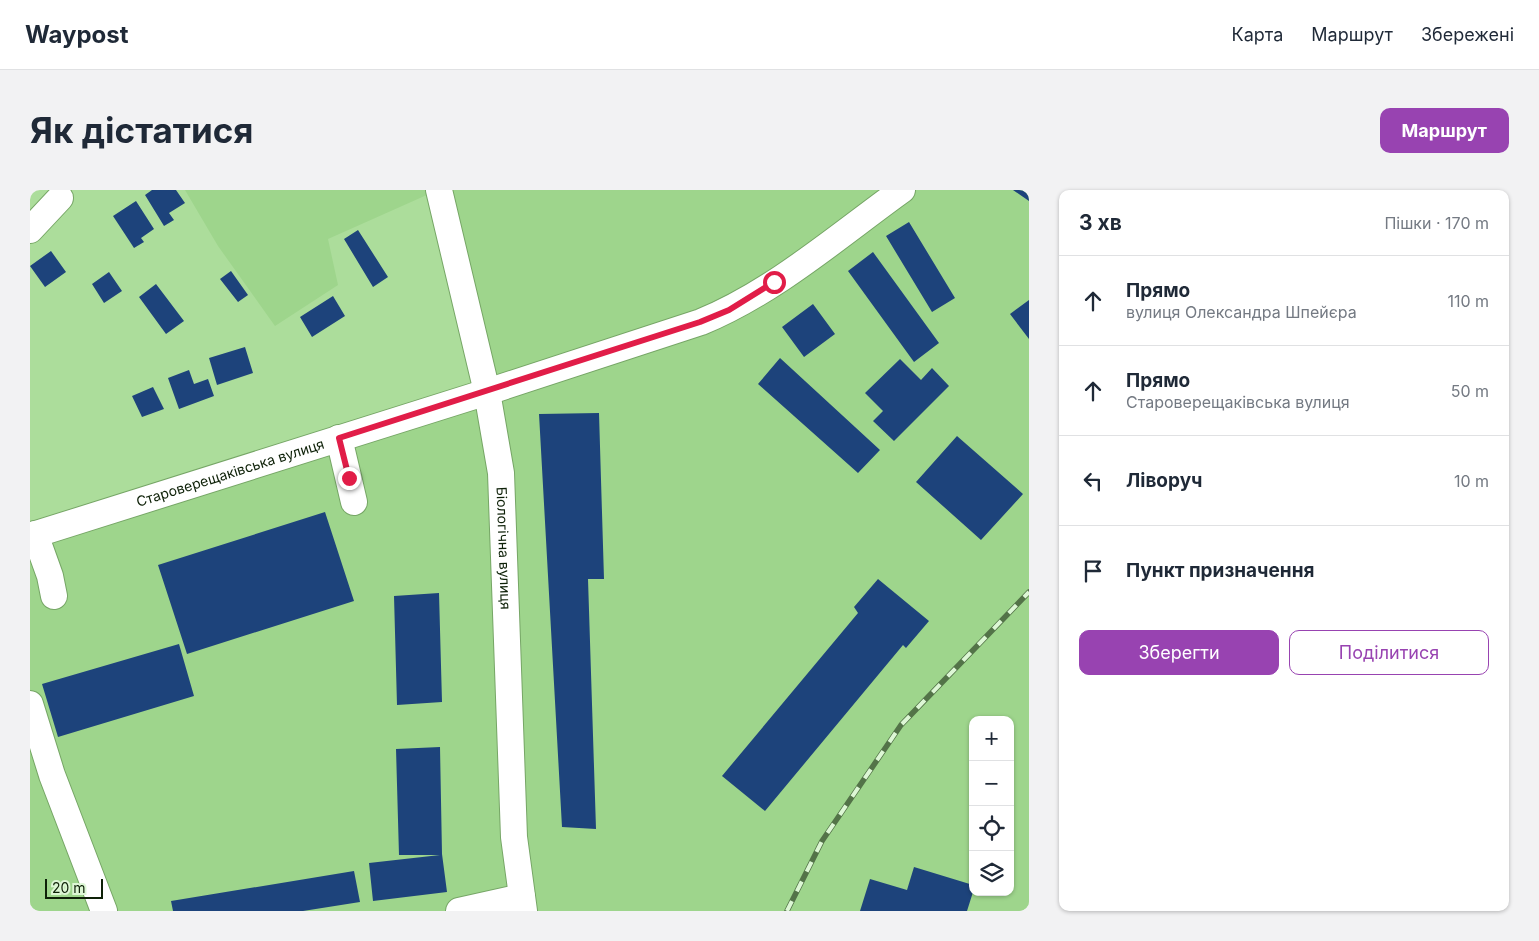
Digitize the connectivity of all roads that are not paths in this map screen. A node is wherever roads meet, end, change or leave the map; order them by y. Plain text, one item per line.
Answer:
1 (439, 190) edge
2 (902, 190) edge
3 (60, 198) dead end
4 (30, 230) edge
5 (487, 392) junction
6 (339, 438) junction
7 (354, 502) dead end
8 (33, 535) edge
9 (54, 596) dead end
10 (30, 704) edge
11 (30, 717) edge
12 (30, 772) edge
13 (523, 904) edge
14 (104, 911) edge
15 (459, 911) edge

1 - 5 street, Біологічна вулиця
2 - 5 street, Староверещаківська вулиця
3 - 4 street
5 - 6 street, Староверещаківська вулиця
5 - 13 street, Біологічна вулиця
6 - 7 street
6 - 8 street, Староверещаківська вулиця
8 - 9 street
10 - 14 street
11 - 12 street
13 - 15 street

